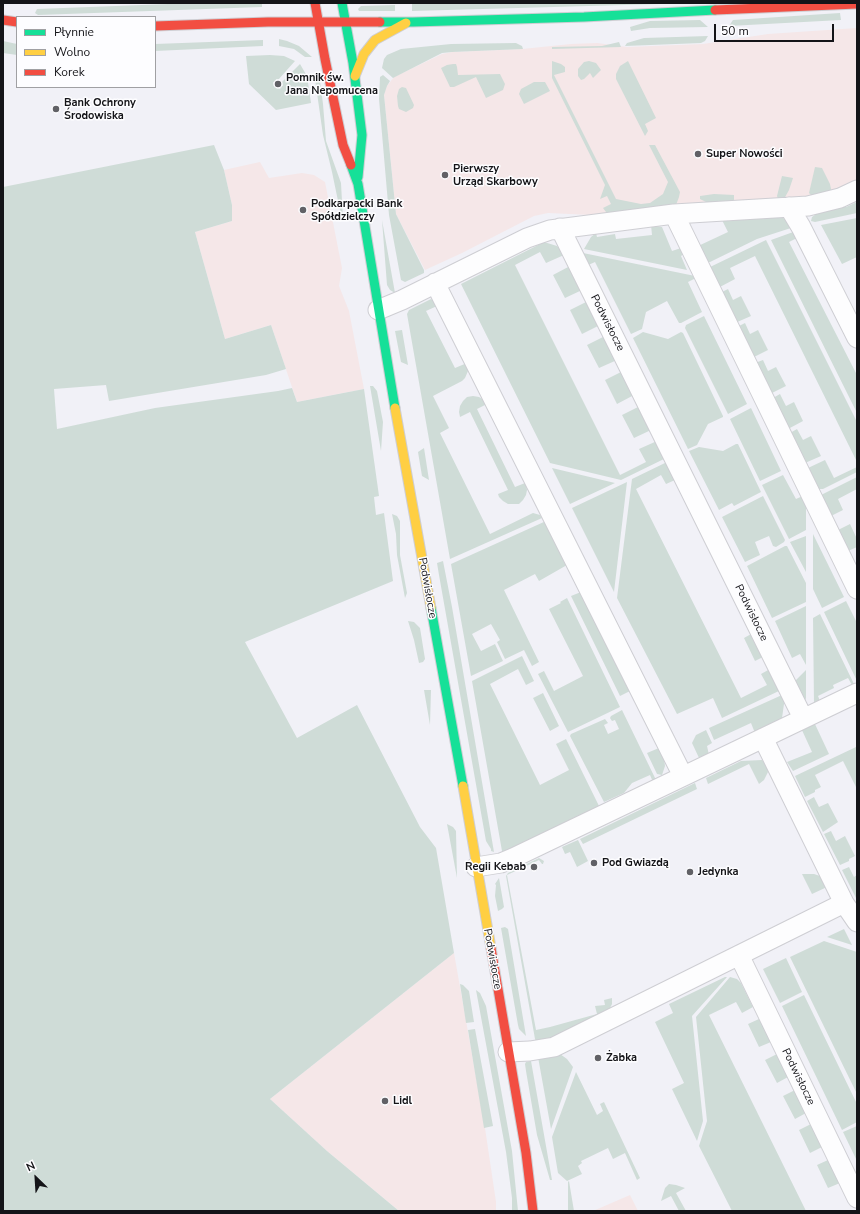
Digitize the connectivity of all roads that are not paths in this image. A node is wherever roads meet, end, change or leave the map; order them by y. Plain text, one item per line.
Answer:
1 (315, 3) edge
2 (342, 3) edge
3 (857, 4) edge
4 (3, 20) edge
5 (318, 21) junction
6 (345, 21) junction
7 (16, 22) edge
8 (407, 22) junction
9 (156, 26) edge
10 (355, 76) junction
11 (358, 184) junction
12 (857, 190) edge
13 (789, 207) junction
14 (674, 214) junction
15 (560, 228) junction
16 (435, 283) junction
17 (378, 310) junction
18 (857, 338) edge
19 (857, 589) edge
20 (857, 692) edge
21 (803, 718) junction
22 (763, 738) junction
23 (683, 776) junction
24 (476, 867) junction
25 (844, 903) junction
26 (857, 922) edge
27 (739, 956) junction
28 (508, 1052) junction
29 (857, 1198) edge
30 (533, 1211) edge

1 - 5 street, Podwisłocze
2 - 6 street, Podwisłocze
3 - 8 street
4 - 7 street
5 - 6 street
5 - 9 street
5 - 11 street, Podwisłocze
6 - 8 street
6 - 10 street, Podwisłocze
8 - 10 street
10 - 11 street, Podwisłocze
11 - 17 street, Podwisłocze
12 - 13 street
13 - 14 street
13 - 18 street
14 - 15 street
14 - 19 street
15 - 16 street
15 - 21 street, Podwisłocze
16 - 17 street
16 - 23 street
17 - 24 street, Podwisłocze
20 - 21 street
21 - 22 street
22 - 23 street
22 - 25 street
23 - 24 street
24 - 28 street, Podwisłocze
25 - 26 street
25 - 27 street
27 - 28 street
27 - 29 street, Podwisłocze
28 - 30 street, Podwisłocze

